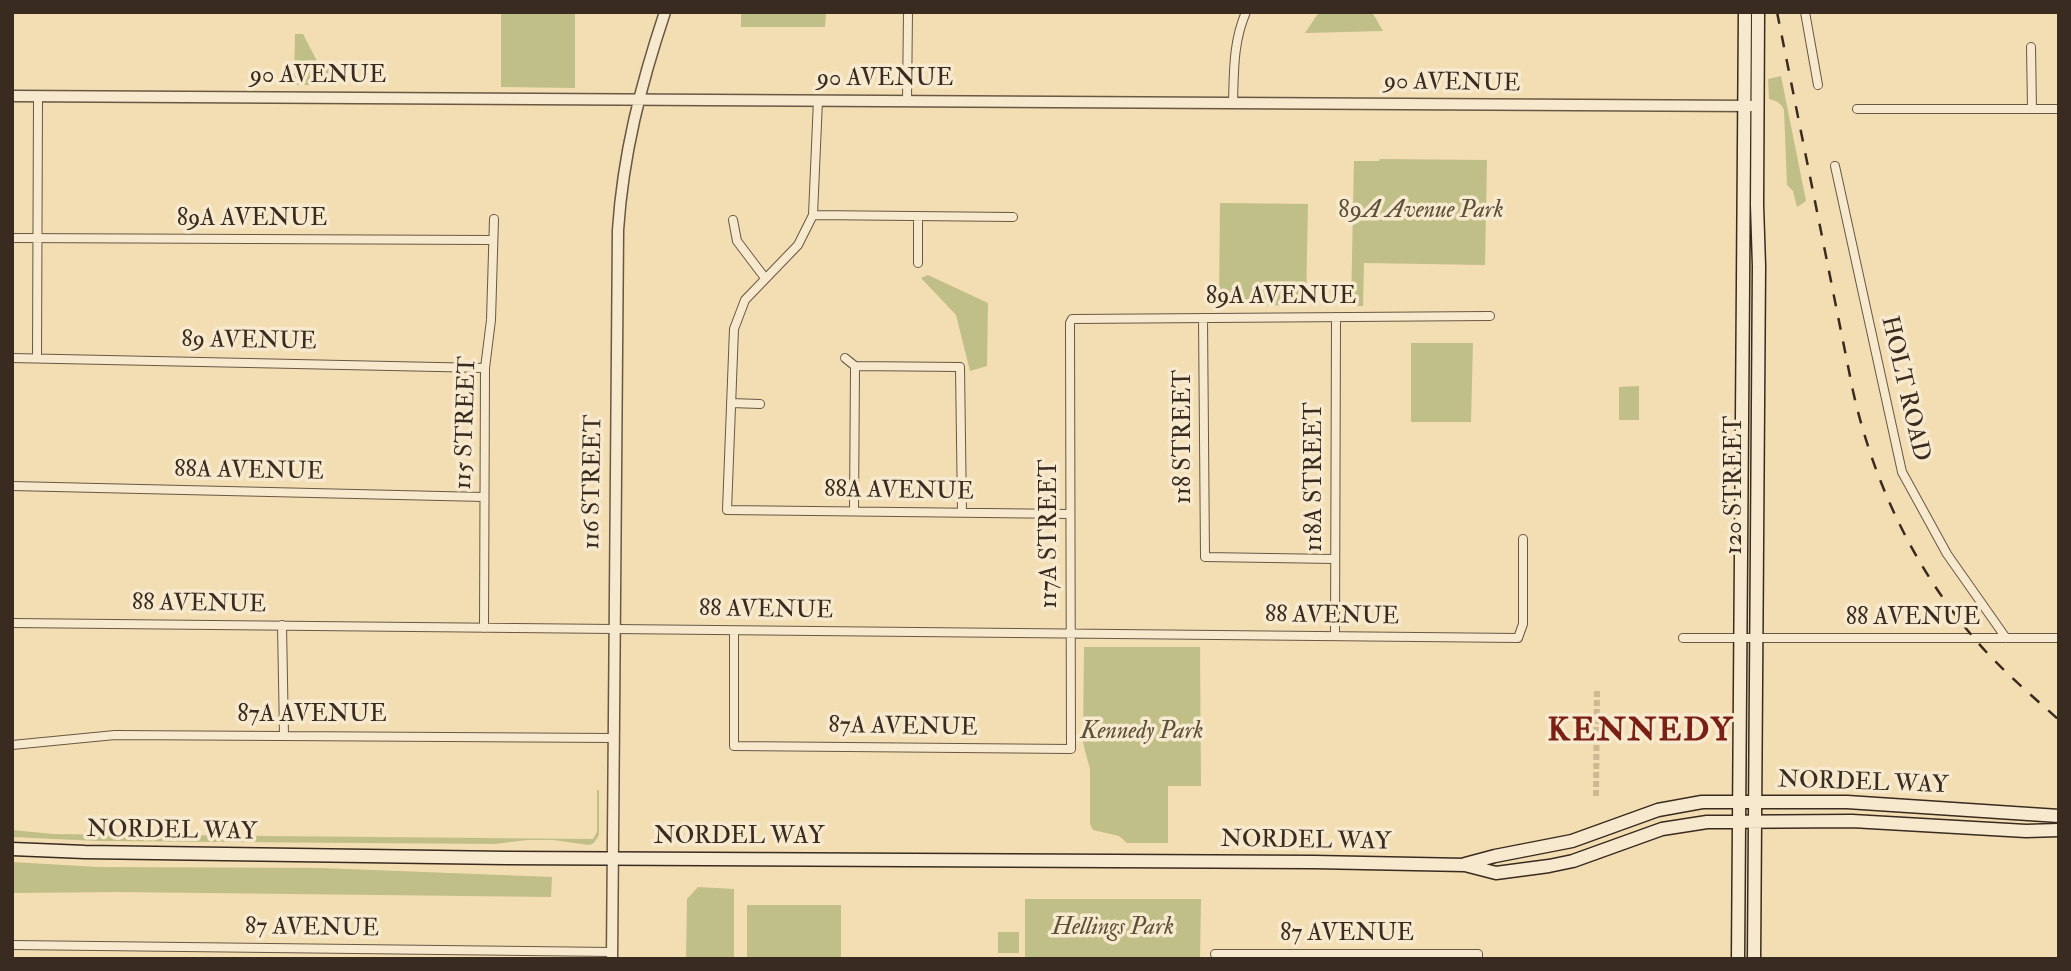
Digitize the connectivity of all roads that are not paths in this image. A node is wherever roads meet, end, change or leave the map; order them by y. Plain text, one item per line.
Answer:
1 (665, 12) edge
2 (908, 12) edge
3 (1246, 12) edge
4 (1745, 12) edge
5 (1759, 12) edge
6 (1805, 12) edge
7 (2031, 47) dead end
8 (1818, 85) dead end
9 (12, 96) edge
10 (38, 97) junction
11 (639, 100) junction
12 (818, 100) junction
13 (907, 101) junction
14 (1233, 103) junction
15 (1758, 106) junction
16 (1744, 107) junction
17 (1857, 109) dead end
18 (2032, 109) junction
19 (2059, 109) edge
20 (1835, 166) dead end
21 (813, 215) junction
22 (918, 216) junction
23 (1013, 217) dead end
24 (494, 219) dead end
25 (733, 219) dead end
26 (12, 238) edge
27 (36, 238) junction
28 (492, 240) junction
29 (918, 263) dead end
30 (765, 278) junction
31 (1490, 316) dead end
32 (1336, 317) junction
33 (1203, 318) junction
34 (1072, 319) joint
35 (12, 358) edge
36 (37, 358) junction
37 (845, 359) dead end
38 (1742, 365) junction
39 (855, 366) junction
40 (485, 368) junction
41 (731, 403) junction
42 (760, 404) dead end
43 (1758, 443) junction
44 (12, 486) edge
45 (484, 497) junction
46 (854, 511) junction
47 (962, 512) junction
48 (1070, 514) junction
49 (1522, 539) dead end
50 (1335, 559) junction
51 (12, 623) edge
52 (282, 625) junction
53 (484, 628) junction
54 (614, 629) junction
55 (734, 631) junction
56 (1069, 633) junction
57 (1335, 636) junction
58 (1684, 638) dead end
59 (2006, 638) junction
60 (2059, 638) edge
61 (1739, 640) junction
62 (1755, 640) junction
63 (284, 735) junction
64 (613, 738) junction
65 (12, 745) edge
66 (1071, 749) joint
67 (1754, 801) junction
68 (1739, 802) junction
69 (2059, 816) edge
70 (1739, 821) junction
71 (1754, 821) junction
72 (2059, 830) edge
73 (12, 849) edge
74 (612, 859) junction
75 (1465, 864) junction
76 (12, 944) edge
77 (1215, 954) dead end
78 (488, 955) edge
79 (611, 955) edge
80 (1478, 957) edge
81 (1738, 959) edge
82 (1754, 959) edge

1 - 11 street, 116 STREET
2 - 13 street
3 - 14 street
4 - 16 main road, 120 STREET
5 - 15 main road, 120 STREET
6 - 8 street
7 - 18 street
9 - 10 street, 90 AVENUE
10 - 11 street, 90 AVENUE
10 - 27 street
11 - 12 street, 90 AVENUE
11 - 54 street, 116 STREET
12 - 13 street, 90 AVENUE
12 - 21 street
13 - 14 street, 90 AVENUE
14 - 16 street, 90 AVENUE
15 - 16 street, 90 AVENUE
15 - 43 main road, 120 STREET
16 - 38 main road, 120 STREET
17 - 18 street
18 - 19 street
20 - 59 street, HOLT ROAD
21 - 22 street
21 - 30 street
22 - 23 street
22 - 29 street
24 - 28 street, 115 STREET
25 - 30 street
26 - 27 street, 89A AVENUE
27 - 28 street, 89A AVENUE
27 - 36 street
28 - 40 street, 115 STREET
30 - 41 street
31 - 32 street, 89A AVENUE
32 - 33 street, 89A AVENUE
32 - 50 street, 118A STREET
33 - 34 street, 89A AVENUE
33 - 50 street, 118 STREET
34 - 48 street, 117A STREET
35 - 36 street, 89 AVENUE
36 - 40 street, 89 AVENUE
37 - 39 street
38 - 43 main road
38 - 61 main road, 120 STREET
39 - 46 street
39 - 47 street
40 - 45 street, 115 STREET
41 - 42 street
41 - 46 street, 88A AVENUE
43 - 62 main road, 120 STREET
44 - 45 street, 88A AVENUE
45 - 53 street, 115 STREET
46 - 47 street, 88A AVENUE
47 - 48 street, 88A AVENUE
48 - 56 street, 117A STREET
49 - 57 street, 88 AVENUE
50 - 57 street, 118A STREET
51 - 52 street, 88 AVENUE
52 - 53 street, 88 AVENUE
52 - 63 street
53 - 54 street, 88 AVENUE
54 - 55 street, 88 AVENUE
54 - 64 street, 116 STREET
55 - 56 street, 88 AVENUE
55 - 66 street, 87A AVENUE
56 - 57 street, 88 AVENUE
56 - 66 street, 117A STREET
58 - 61 street, 88 AVENUE
59 - 60 street, 88 AVENUE
59 - 62 street, 88 AVENUE
61 - 62 street, 88 AVENUE
61 - 68 main road, 120 STREET
62 - 67 main road, 120 STREET
63 - 64 street, 87A AVENUE
63 - 65 street, 87A AVENUE
64 - 74 street, 116 STREET
67 - 68 main road, NORDEL WAY
67 - 69 main road, NORDEL WAY
67 - 71 main road, 120 STREET
68 - 70 main road, 120 STREET
68 - 75 main road, NORDEL WAY
70 - 71 main road, NORDEL WAY
70 - 75 main road, NORDEL WAY
70 - 81 main road, 120 STREET
71 - 72 main road, NORDEL WAY
71 - 82 main road, 120 STREET
73 - 74 main road, NORDEL WAY
74 - 75 main road, NORDEL WAY
74 - 79 street, 116 STREET
76 - 78 street, 87 AVENUE
77 - 80 street, 87 AVENUE
78 - 79 street, 87 AVENUE

